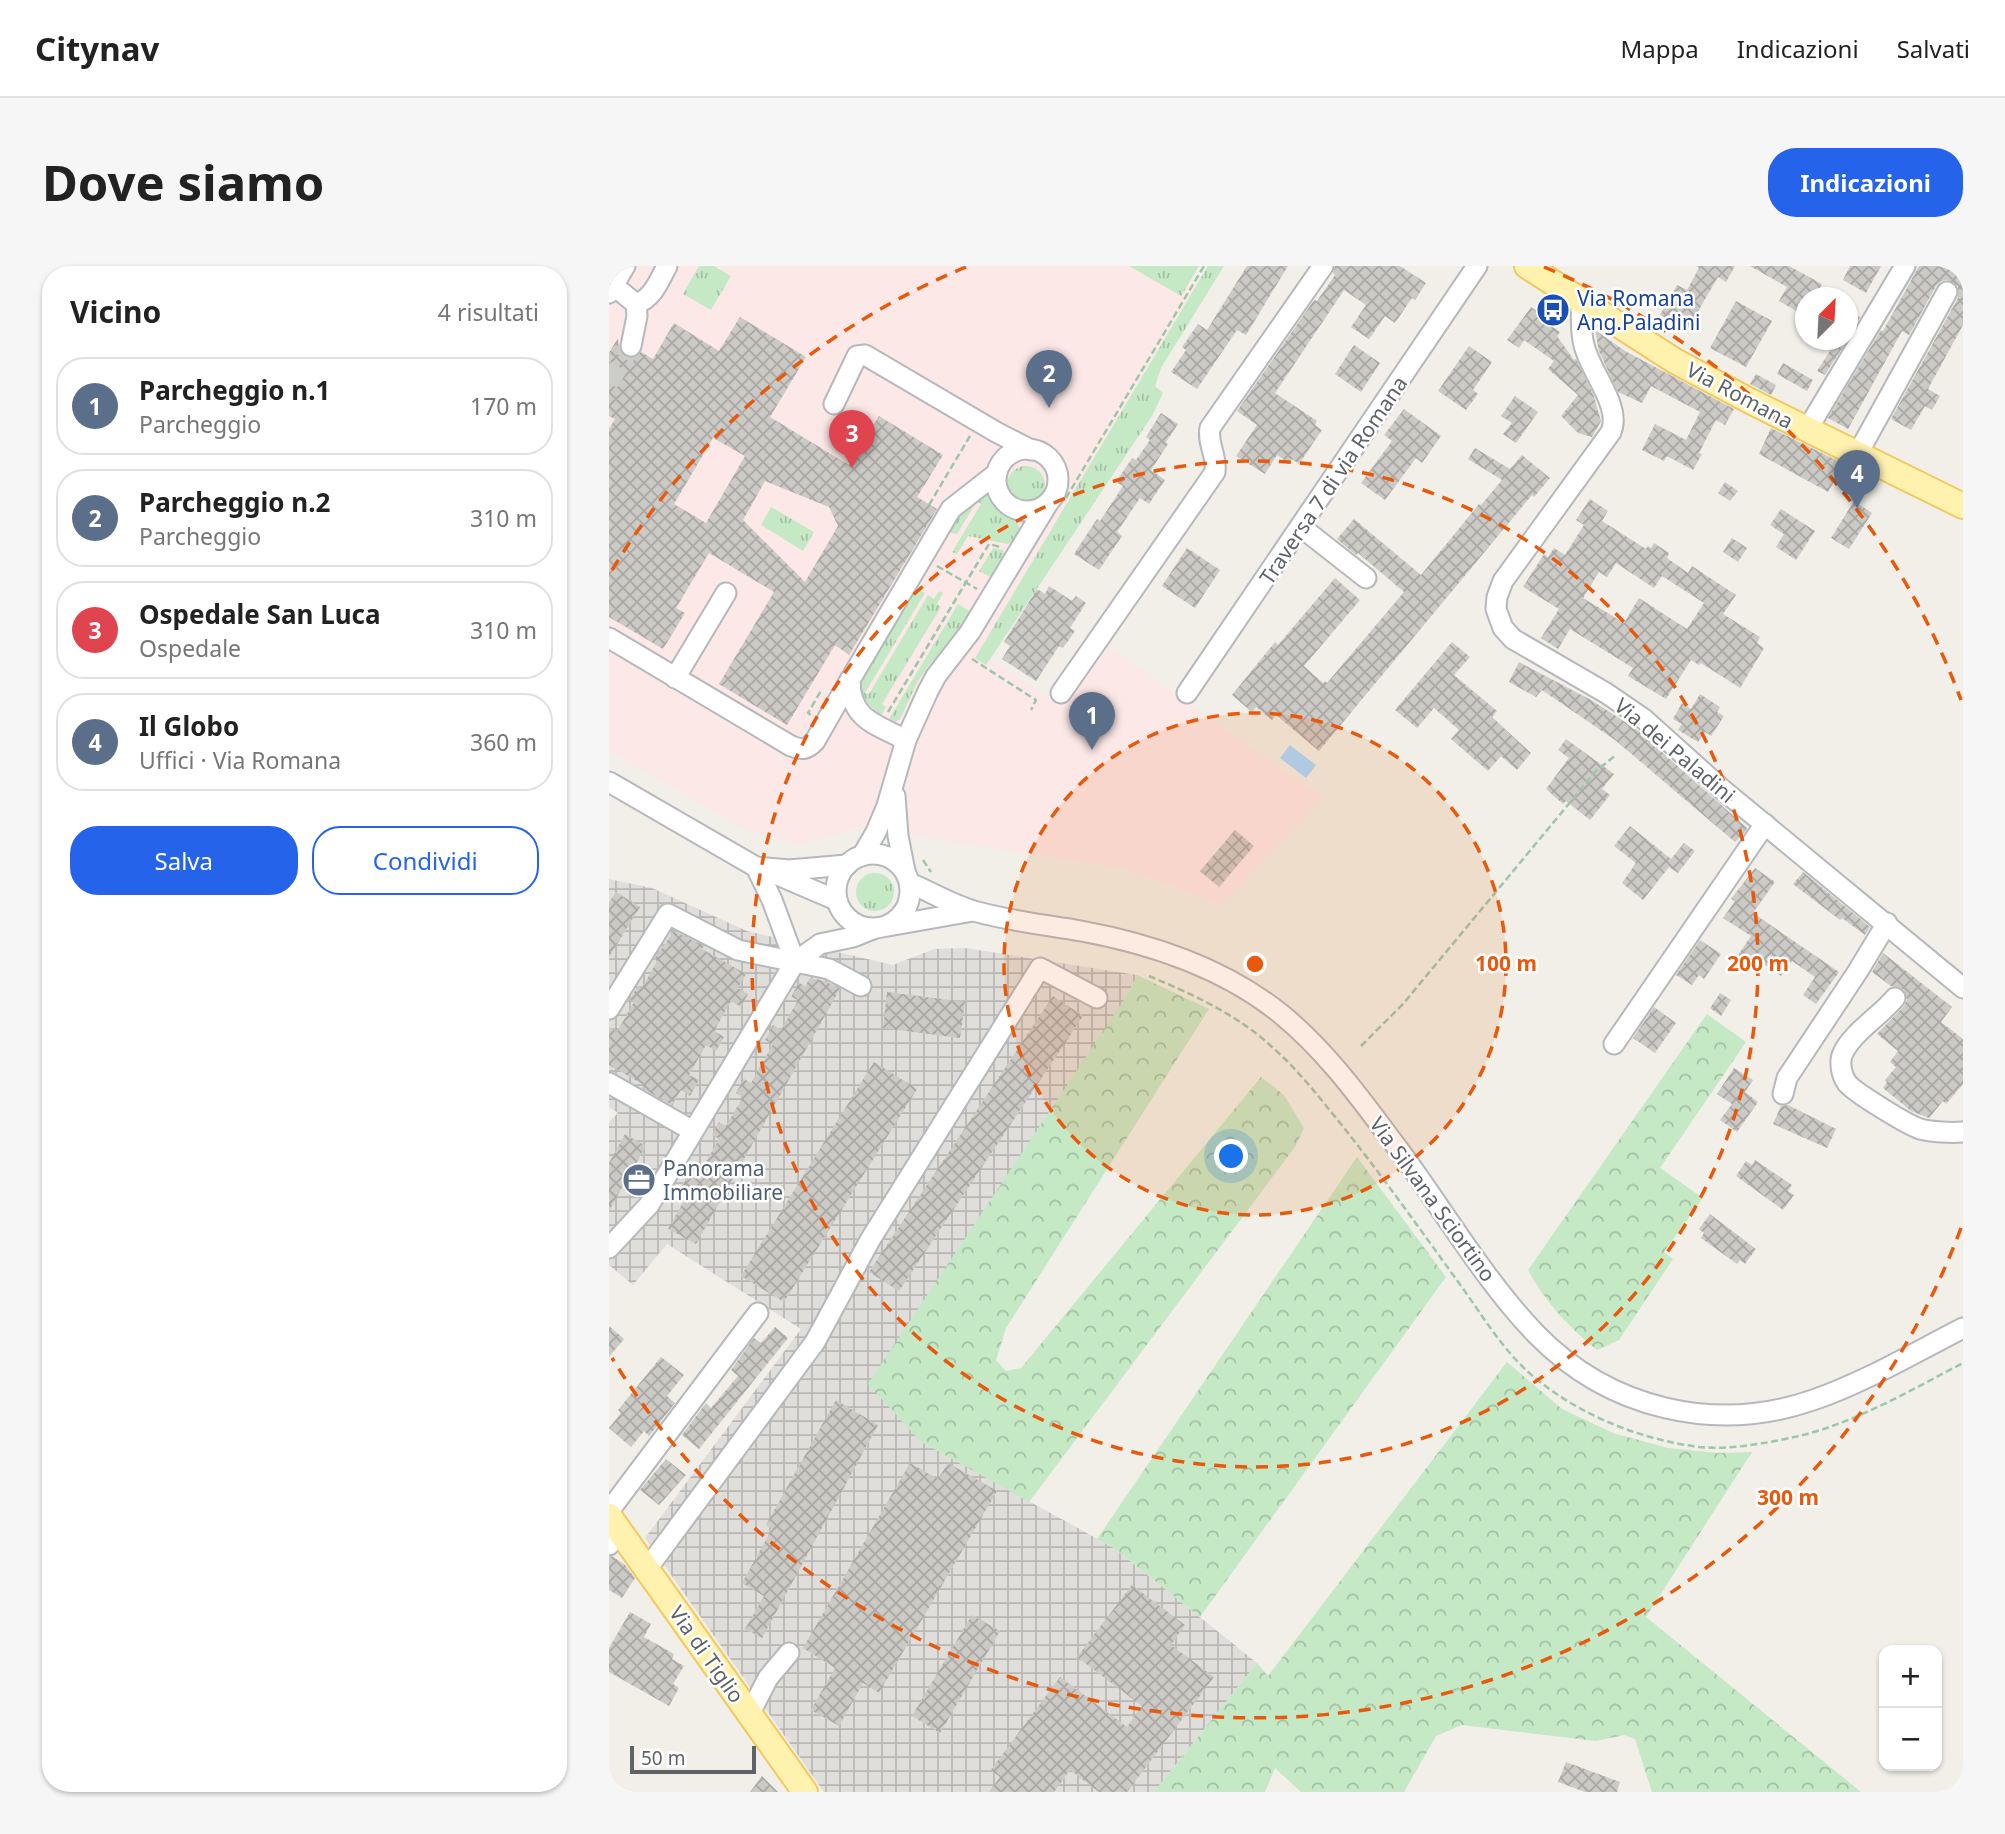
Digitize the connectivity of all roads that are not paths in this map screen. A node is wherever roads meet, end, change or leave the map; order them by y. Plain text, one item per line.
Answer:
1 (625, 266) edge
2 (667, 266) edge
3 (1323, 266) edge
4 (1477, 266) edge
5 (1527, 266) edge
6 (1905, 266) edge
7 (611, 289) edge
8 (1947, 292) dead end
9 (1581, 302) junction
10 (636, 304) junction
11 (631, 346) tunnel mouth
12 (834, 404) dead end
13 (987, 427) junction
14 (1807, 430) junction
15 (1031, 450) junction
16 (1010, 455) junction
17 (1857, 455) junction
18 (997, 473) junction
19 (1055, 504) junction
20 (1963, 506) edge
21 (1026, 511) junction
22 (1301, 527) junction
23 (1027, 537) junction
24 (1366, 578) dead end
25 (726, 593) dead end
26 (609, 638) edge
27 (675, 678) junction
28 (850, 680) junction
29 (1061, 693) dead end
30 (1187, 693) dead end
31 (859, 713) junction
32 (828, 720) junction
33 (906, 740) junction
34 (609, 782) edge
35 (894, 784) junction
36 (1765, 824) junction
37 (854, 861) junction
38 (761, 868) junction
39 (907, 877) junction
40 (837, 900) junction
41 (973, 911) junction
42 (1887, 923) junction
43 (879, 928) junction
44 (795, 962) junction
45 (861, 986) dead end
46 (1963, 988) edge
47 (1097, 998) dead end
48 (1895, 998) dead end
49 (609, 1009) edge
50 (1614, 1044) dead end
51 (609, 1083) edge
52 (1783, 1094) dead end
53 (693, 1131) junction
54 (1963, 1132) edge
55 (609, 1248) edge
56 (758, 1313) dead end
57 (1963, 1328) edge
58 (611, 1526) edge
59 (647, 1569) junction
60 (789, 1653) dead end
61 (750, 1713) junction
62 (805, 1792) edge

1 - 7 street
2 - 10 street
3 - 29 street
4 - 22 street, Traversa 7 di via Romana
5 - 9 main road, Via Romana
6 - 14 street
7 - 10 street
8 - 17 street
9 - 14 main road, Via Romana
9 - 36 street, Via dei Paladini
10 - 11 street
12 - 13 street
13 - 15 street
13 - 16 street
14 - 17 main road, Via Romana
15 - 16 street
15 - 19 street
16 - 18 street
17 - 20 main road, Via Romana
18 - 21 street
18 - 28 street
19 - 21 street
19 - 23 street
21 - 23 street
22 - 24 street
22 - 30 street, Traversa 7 di via Romana
23 - 33 street
25 - 27 street
26 - 27 street
27 - 32 street
28 - 31 street
28 - 32 street
31 - 32 street
31 - 33 street
33 - 35 street
34 - 38 street
35 - 37 street
35 - 39 street
36 - 42 street, Via dei Paladini
36 - 50 street
37 - 38 street
37 - 39 street
37 - 40 street
38 - 40 street
38 - 44 street
39 - 41 street, Via Silvana Sciortino
39 - 43 street
40 - 43 street
41 - 43 street
41 - 57 street, Via Silvana Sciortino
42 - 46 street, Via dei Paladini
42 - 52 street
43 - 44 street
44 - 45 street
44 - 49 street
44 - 53 street
47 - 59 street
48 - 54 street
51 - 53 street
53 - 55 street
56 - 58 street
58 - 59 main road, Via di Tiglio
59 - 61 main road, Via di Tiglio
60 - 61 street
61 - 62 main road, Via di Tiglio

